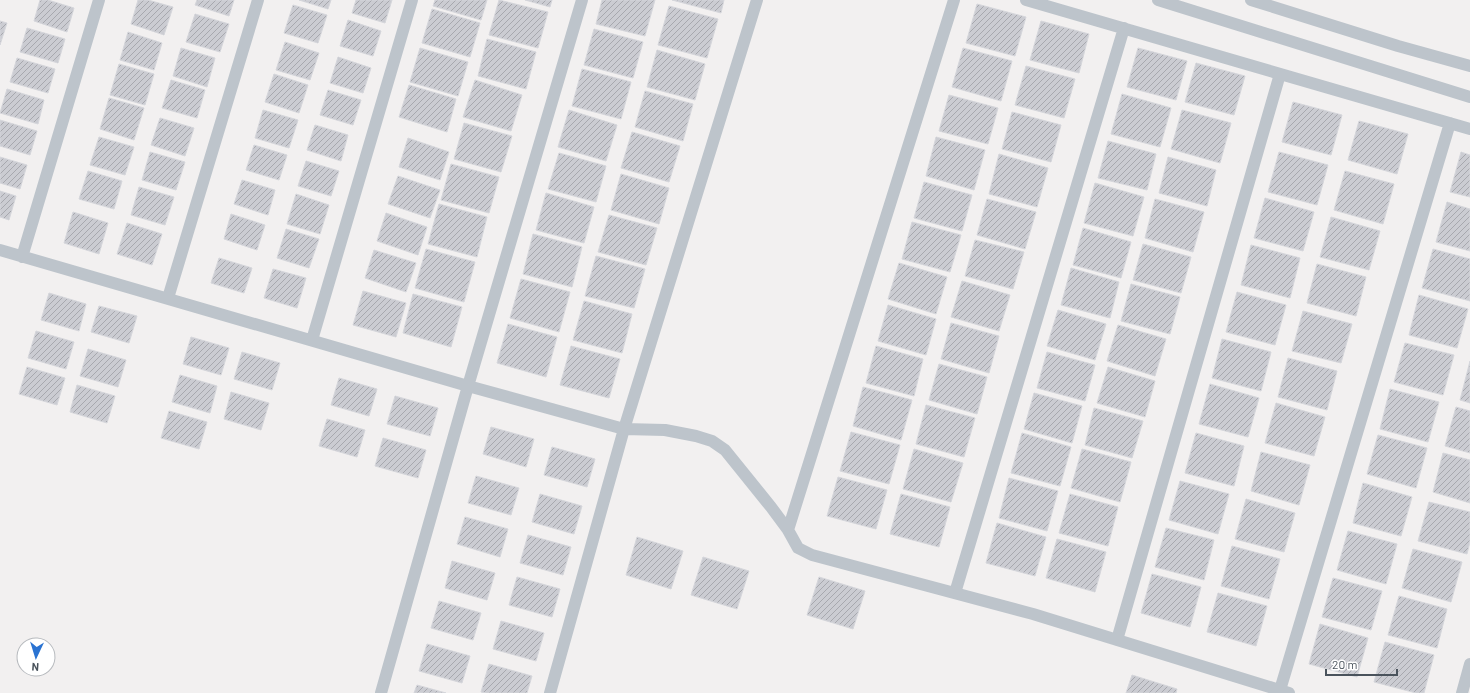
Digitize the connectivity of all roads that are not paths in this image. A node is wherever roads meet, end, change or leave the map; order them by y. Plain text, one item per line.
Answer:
1 (99, 0) edge
2 (258, 0) edge
3 (412, 0) edge
4 (582, 0) edge
5 (757, 0) edge
6 (954, 0) edge
7 (1026, 0) edge
8 (1158, 0) edge
9 (1251, 0) edge
10 (1124, 28) junction
11 (1470, 66) edge
12 (1280, 74) junction
13 (1470, 96) edge
14 (1450, 123) junction
15 (1470, 129) edge
16 (0, 250) edge
17 (22, 256) junction
18 (168, 298) junction
19 (312, 340) junction
20 (468, 386) junction
21 (624, 429) junction
22 (788, 530) junction
23 (955, 593) junction
24 (1117, 640) junction
25 (1470, 664) edge
26 (1284, 692) edge
27 (381, 693) edge
28 (550, 693) edge
29 (1462, 693) edge

1 - 17 lane
2 - 18 lane
3 - 19 lane
4 - 20 lane
5 - 21 lane
6 - 22 lane
7 - 10 lane
8 - 13 lane
9 - 11 lane
10 - 12 lane
10 - 23 lane
12 - 14 lane
12 - 24 lane
14 - 15 lane
14 - 26 lane
16 - 17 lane
17 - 18 lane
18 - 19 lane
19 - 20 lane
20 - 21 lane
20 - 27 lane
21 - 22 lane
21 - 28 lane
22 - 23 lane
23 - 24 lane
24 - 26 lane
25 - 29 lane

